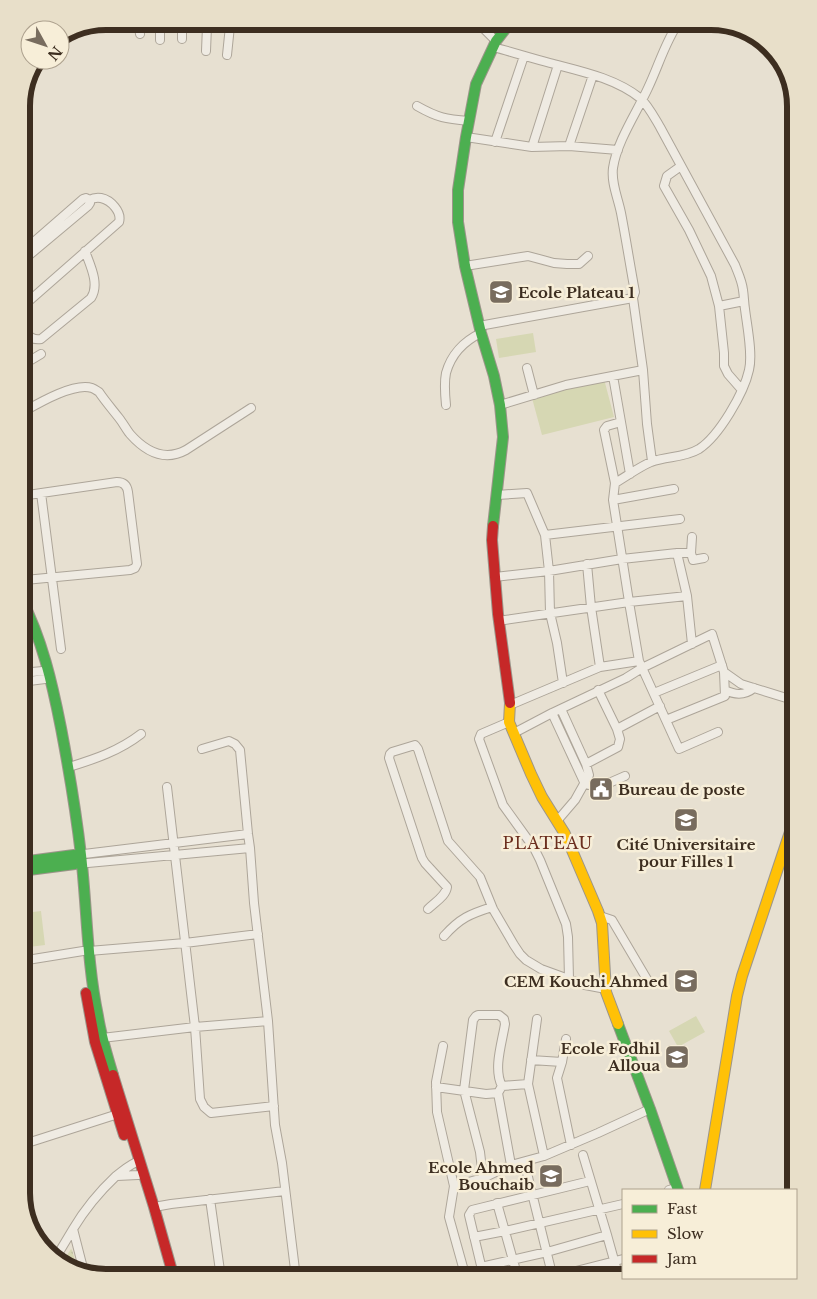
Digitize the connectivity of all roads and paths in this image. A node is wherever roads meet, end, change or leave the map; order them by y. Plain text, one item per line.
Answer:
1 (160, 30) edge
2 (182, 30) edge
3 (207, 30) edge
4 (230, 30) edge
5 (483, 30) edge
6 (505, 30) edge
7 (673, 30) edge
8 (160, 40) dead end
9 (182, 40) dead end
10 (495, 44) junction
11 (206, 51) dead end
12 (228, 55) dead end
13 (524, 56) junction
14 (558, 65) junction
15 (593, 75) junction
16 (641, 99) junction
17 (417, 106) dead end
18 (469, 121) junction
19 (466, 137) junction
20 (495, 142) junction
21 (569, 146) junction
22 (532, 147) junction
23 (618, 150) junction
24 (681, 166) junction
25 (89, 200) junction
26 (30, 245) edge
27 (85, 251) junction
28 (30, 254) edge
29 (588, 256) dead end
30 (464, 266) junction
31 (633, 298) junction
32 (30, 300) edge
33 (744, 301) junction
34 (719, 306) junction
35 (480, 330) junction
36 (30, 336) edge
37 (41, 354) dead end
38 (30, 361) edge
39 (527, 368) dead end
40 (643, 370) junction
41 (613, 376) junction
42 (742, 390) junction
43 (534, 395) junction
44 (446, 405) dead end
45 (500, 405) junction
46 (30, 408) edge
47 (251, 408) dead end
48 (621, 422) junction
49 (652, 462) junction
50 (630, 474) junction
51 (615, 483) junction
52 (674, 490) dead end
53 (41, 493) junction
54 (30, 495) edge
55 (497, 495) junction
56 (613, 500) junction
57 (680, 519) dead end
58 (617, 526) junction
59 (545, 535) junction
60 (692, 537) dead end
61 (677, 553) junction
62 (691, 553) junction
63 (704, 558) dead end
64 (622, 559) junction
65 (586, 564) junction
66 (549, 571) junction
67 (52, 577) junction
68 (495, 577) junction
69 (30, 579) edge
70 (687, 596) junction
71 (629, 602) junction
72 (591, 608) junction
73 (550, 613) junction
74 (30, 617) edge
75 (498, 621) junction
76 (30, 630) edge
77 (692, 644) junction
78 (61, 648) dead end
79 (641, 665) junction
80 (600, 667) junction
81 (723, 668) junction
82 (30, 674) edge
83 (44, 675) junction
84 (30, 679) edge
85 (563, 683) junction
86 (754, 688) junction
87 (598, 690) junction
88 (725, 690) junction
89 (654, 694) junction
90 (787, 698) edge
91 (510, 705) junction
92 (660, 706) junction
93 (561, 709) junction
94 (552, 713) junction
95 (666, 720) junction
96 (510, 722) junction
97 (617, 729) junction
98 (718, 732) dead end
99 (514, 733) junction
100 (141, 734) dead end
101 (202, 749) dead end
102 (586, 764) junction
103 (69, 767) junction
104 (624, 776) dead end
105 (585, 784) junction
106 (167, 787) dead end
107 (557, 821) junction
108 (248, 834) junction
109 (787, 841) edge
110 (173, 843) junction
111 (250, 848) junction
112 (174, 855) junction
113 (78, 859) junction
114 (30, 862) edge
115 (30, 869) edge
116 (492, 907) junction
117 (428, 909) dead end
118 (600, 916) junction
119 (258, 934) junction
120 (444, 936) dead end
121 (185, 943) junction
122 (86, 951) junction
123 (30, 959) edge
124 (570, 979) junction
125 (648, 981) dead end
126 (606, 990) junction
127 (537, 1019) dead end
128 (268, 1021) junction
129 (195, 1026) junction
130 (102, 1038) junction
131 (566, 1040) dead end
132 (443, 1046) dead end
133 (531, 1060) junction
134 (562, 1062) junction
135 (528, 1084) junction
136 (436, 1087) junction
137 (464, 1090) junction
138 (500, 1090) junction
139 (274, 1106) junction
140 (650, 1109) junction
141 (118, 1114) junction
142 (30, 1142) edge
143 (571, 1145) junction
144 (583, 1155) dead end
145 (544, 1156) junction
146 (136, 1162) junction
147 (511, 1165) junction
148 (526, 1169) dead end
149 (141, 1174) junction
150 (117, 1176) junction
151 (483, 1178) junction
152 (590, 1181) junction
153 (454, 1186) junction
154 (674, 1189) edge
155 (705, 1189) edge
156 (285, 1191) junction
157 (532, 1195) junction
158 (210, 1200) junction
159 (497, 1203) junction
160 (622, 1204) edge
161 (154, 1207) junction
162 (600, 1210) junction
163 (539, 1223) junction
164 (73, 1229) junction
165 (505, 1231) junction
166 (608, 1235) junction
167 (474, 1237) junction
168 (59, 1252) edge
169 (547, 1252) junction
170 (622, 1259) edge
171 (512, 1260) junction
172 (614, 1261) junction
173 (82, 1265) edge
174 (481, 1267) joint
175 (165, 1269) edge
176 (171, 1269) edge
177 (219, 1269) edge
178 (292, 1269) edge
179 (463, 1269) edge
180 (515, 1269) edge
181 (550, 1269) edge
182 (583, 1269) edge
183 (616, 1269) edge

1 - 8 street
2 - 9 street
3 - 11 street
4 - 12 street
5 - 10 street
6 - 10 main road
7 - 16 street
10 - 13 street
10 - 18 main road
13 - 14 street
13 - 20 street
14 - 15 street
14 - 22 street
15 - 16 street
15 - 21 street
16 - 23 street
16 - 24 street
17 - 18 street
18 - 19 main road
19 - 20 street
19 - 30 main road
20 - 22 street
21 - 22 street
21 - 23 street
23 - 31 street
24 - 33 street
24 - 34 street
25 - 26 street
25 - 27 street
25 - 28 street
27 - 32 street
27 - 36 street
29 - 30 street
30 - 35 main road
31 - 35 street
31 - 40 street
33 - 34 street
33 - 42 street
34 - 42 street
35 - 44 street
35 - 45 main road
37 - 38 street
39 - 43 street
40 - 41 street
40 - 49 street
41 - 43 street
41 - 48 street
42 - 49 street
43 - 45 street
45 - 55 main road
46 - 47 street
48 - 50 street
48 - 51 street
49 - 50 street
50 - 51 street
51 - 56 street
52 - 56 street
53 - 54 street
53 - 67 street
53 - 67 street
55 - 59 street
55 - 68 main road
56 - 58 street
57 - 58 street
58 - 59 street
58 - 64 street
59 - 66 street
60 - 62 street
61 - 62 street
61 - 64 street
61 - 70 street
62 - 63 street
64 - 65 street
64 - 71 street
65 - 66 street
65 - 72 street
66 - 68 street
66 - 73 street
67 - 69 street
67 - 78 street
68 - 75 main road
70 - 71 street
70 - 77 street
71 - 72 street
71 - 79 street
72 - 73 street
72 - 80 street
73 - 75 street
73 - 85 street
74 - 103 main road
75 - 91 main road
76 - 83 main road
77 - 79 street
77 - 81 street
79 - 80 street
79 - 87 street
79 - 89 street
80 - 85 street
81 - 86 street
81 - 88 street
81 - 89 street
82 - 83 street
83 - 84 street
83 - 113 main road
85 - 91 street
86 - 88 street
86 - 90 street
87 - 93 street
87 - 97 street
88 - 95 street
89 - 92 street
91 - 96 main road
92 - 95 street
92 - 97 street
93 - 94 street
93 - 102 street
94 - 99 street
94 - 105 street
95 - 98 street
96 - 99 main road
96 - 124 street
97 - 102 street
99 - 107 main road
100 - 103 street
101 - 108 street
102 - 105 street
103 - 113 main road
104 - 105 street
105 - 107 street
106 - 110 street
107 - 118 main road
108 - 110 street
108 - 111 street
109 - 155 main road
110 - 112 street
110 - 113 street
111 - 112 street
111 - 119 street
112 - 113 street
112 - 121 street
113 - 114 main road
113 - 115 main road
113 - 122 main road
116 - 117 street
116 - 120 street
116 - 124 street
118 - 125 street
118 - 126 main road
119 - 121 street
119 - 128 street
121 - 122 street
121 - 129 street
122 - 123 street
122 - 130 main road
122 - 141 main road
124 - 126 street
126 - 140 main road
127 - 133 street
128 - 129 street
128 - 139 street
129 - 130 street
129 - 139 street
130 - 146 main road
131 - 134 street
132 - 136 street
133 - 134 street
133 - 135 street
134 - 143 street
135 - 138 street
135 - 145 street
136 - 137 street
136 - 153 street
137 - 138 street
137 - 138 street
137 - 151 street
138 - 147 street
139 - 156 street
140 - 143 street
140 - 154 main road
141 - 142 street
141 - 146 main road
143 - 145 street
144 - 152 street
145 - 147 street
146 - 149 main road
146 - 150 street
147 - 151 street
148 - 157 street
149 - 150 street
149 - 161 main road
149 - 175 main road
150 - 164 street
151 - 153 street
152 - 157 street
152 - 162 street
153 - 179 street
156 - 158 street
156 - 178 street
157 - 159 street
157 - 163 street
158 - 161 street
158 - 177 street
159 - 165 street
159 - 167 street
160 - 162 street
161 - 176 main road
162 - 163 street
162 - 166 street
163 - 165 street
163 - 169 street
164 - 168 street
164 - 173 street
165 - 167 street
165 - 171 street
166 - 169 street
166 - 172 street
167 - 174 street
169 - 171 street
169 - 181 street
170 - 172 street
171 - 174 street
171 - 180 street
172 - 182 street
172 - 183 street

